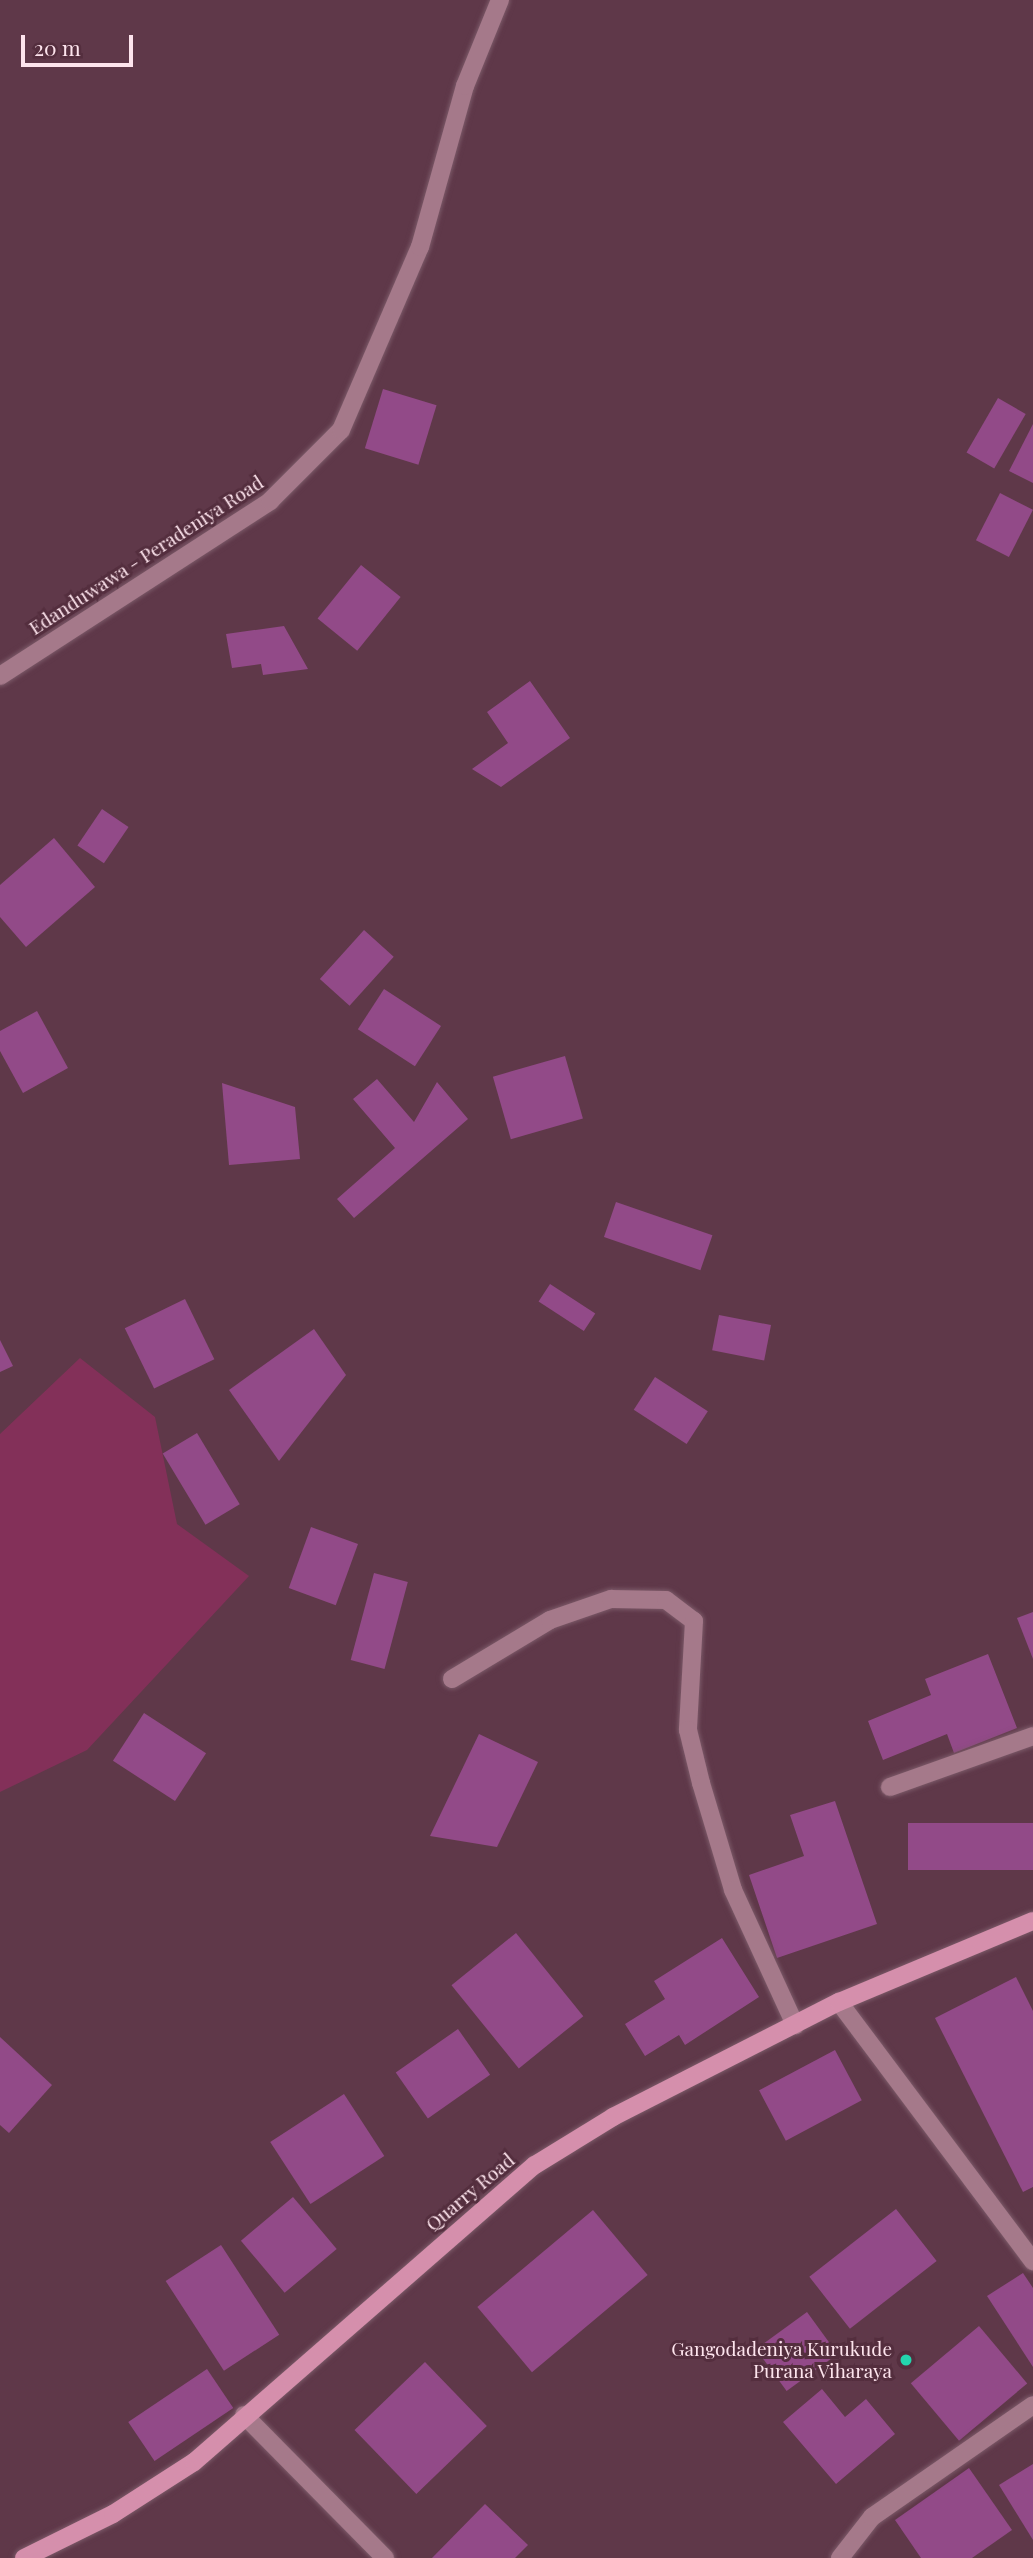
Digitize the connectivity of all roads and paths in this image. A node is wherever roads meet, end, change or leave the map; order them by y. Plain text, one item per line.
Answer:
1 (500, 0) edge
2 (0, 676) edge
3 (452, 1679) dead end
4 (1033, 1736) edge
5 (890, 1787) dead end
6 (1033, 1921) edge
7 (839, 2002) junction
8 (794, 2025) junction
9 (1033, 2261) edge
10 (1033, 2405) edge
11 (244, 2415) junction
12 (24, 2558) edge
13 (385, 2558) edge
14 (841, 2558) edge

1 - 2 street, Edanduwawa - Peradeniya Road
3 - 8 street
4 - 5 street
6 - 7 main road, Quarry Road
7 - 8 main road, Quarry Road
7 - 9 street
8 - 11 main road, Quarry Road
10 - 14 street
11 - 12 main road, Quarry Road
11 - 13 street

